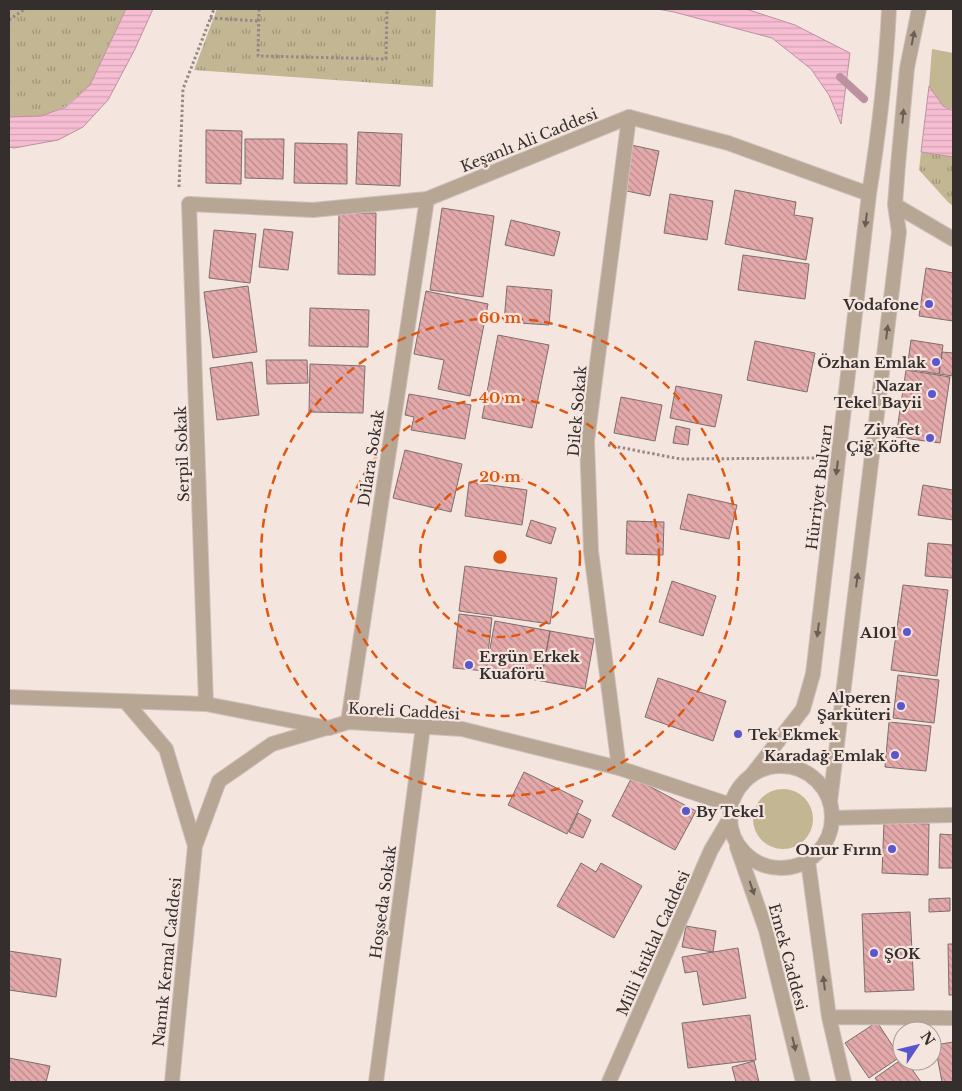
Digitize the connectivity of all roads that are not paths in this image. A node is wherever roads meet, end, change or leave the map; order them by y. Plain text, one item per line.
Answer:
1 (889, 9) edge
2 (919, 9) edge
3 (629, 117) junction
4 (869, 194) junction
5 (427, 199) junction
6 (190, 204) joint
7 (895, 205) junction
8 (953, 239) edge
9 (9, 697) edge
10 (126, 701) junction
11 (206, 704) junction
12 (348, 722) junction
13 (423, 727) junction
14 (329, 728) junction
15 (619, 768) junction
16 (751, 776) junction
17 (830, 802) junction
18 (730, 812) junction
19 (953, 815) edge
20 (832, 818) junction
21 (736, 842) junction
22 (195, 846) junction
23 (808, 861) junction
24 (829, 1018) junction
25 (953, 1018) edge
26 (172, 1082) edge
27 (376, 1082) edge
28 (609, 1082) edge
29 (803, 1082) edge
30 (844, 1082) edge

1 - 4 street, Hürriyet Bulvarı
7 -> 2 street
3 - 4 street
3 - 5 street, Keşanlı Ali Caddesi
3 - 15 street, Dilek Sokak
4 -> 16 street, Hürriyet Bulvarı
5 - 6 street, Keşanlı Ali Caddesi
5 - 12 street, Dilara Sokak
6 - 11 street, Serpil Sokak
7 - 8 street
17 -> 7 street
9 - 10 street, Koreli Caddesi
10 - 11 street, Koreli Caddesi
10 - 22 street
11 - 14 street, Koreli Caddesi
12 - 13 street, Koreli Caddesi
12 - 14 street, Koreli Caddesi
13 - 15 street, Koreli Caddesi
13 - 27 street, Hoşseda Sokak
14 - 22 street
15 - 18 street, Koreli Caddesi
16 - 17 street
16 - 18 street
17 - 20 street
18 - 21 street
18 - 28 street, Milli İstiklal Caddesi
19 - 20 street
20 - 23 street
21 - 23 street
21 -> 29 street, Emek Caddesi
22 - 26 street, Namık Kemal Caddesi
24 -> 23 street, Emek Caddesi
24 - 25 street
24 - 30 street, Emek Caddesi

